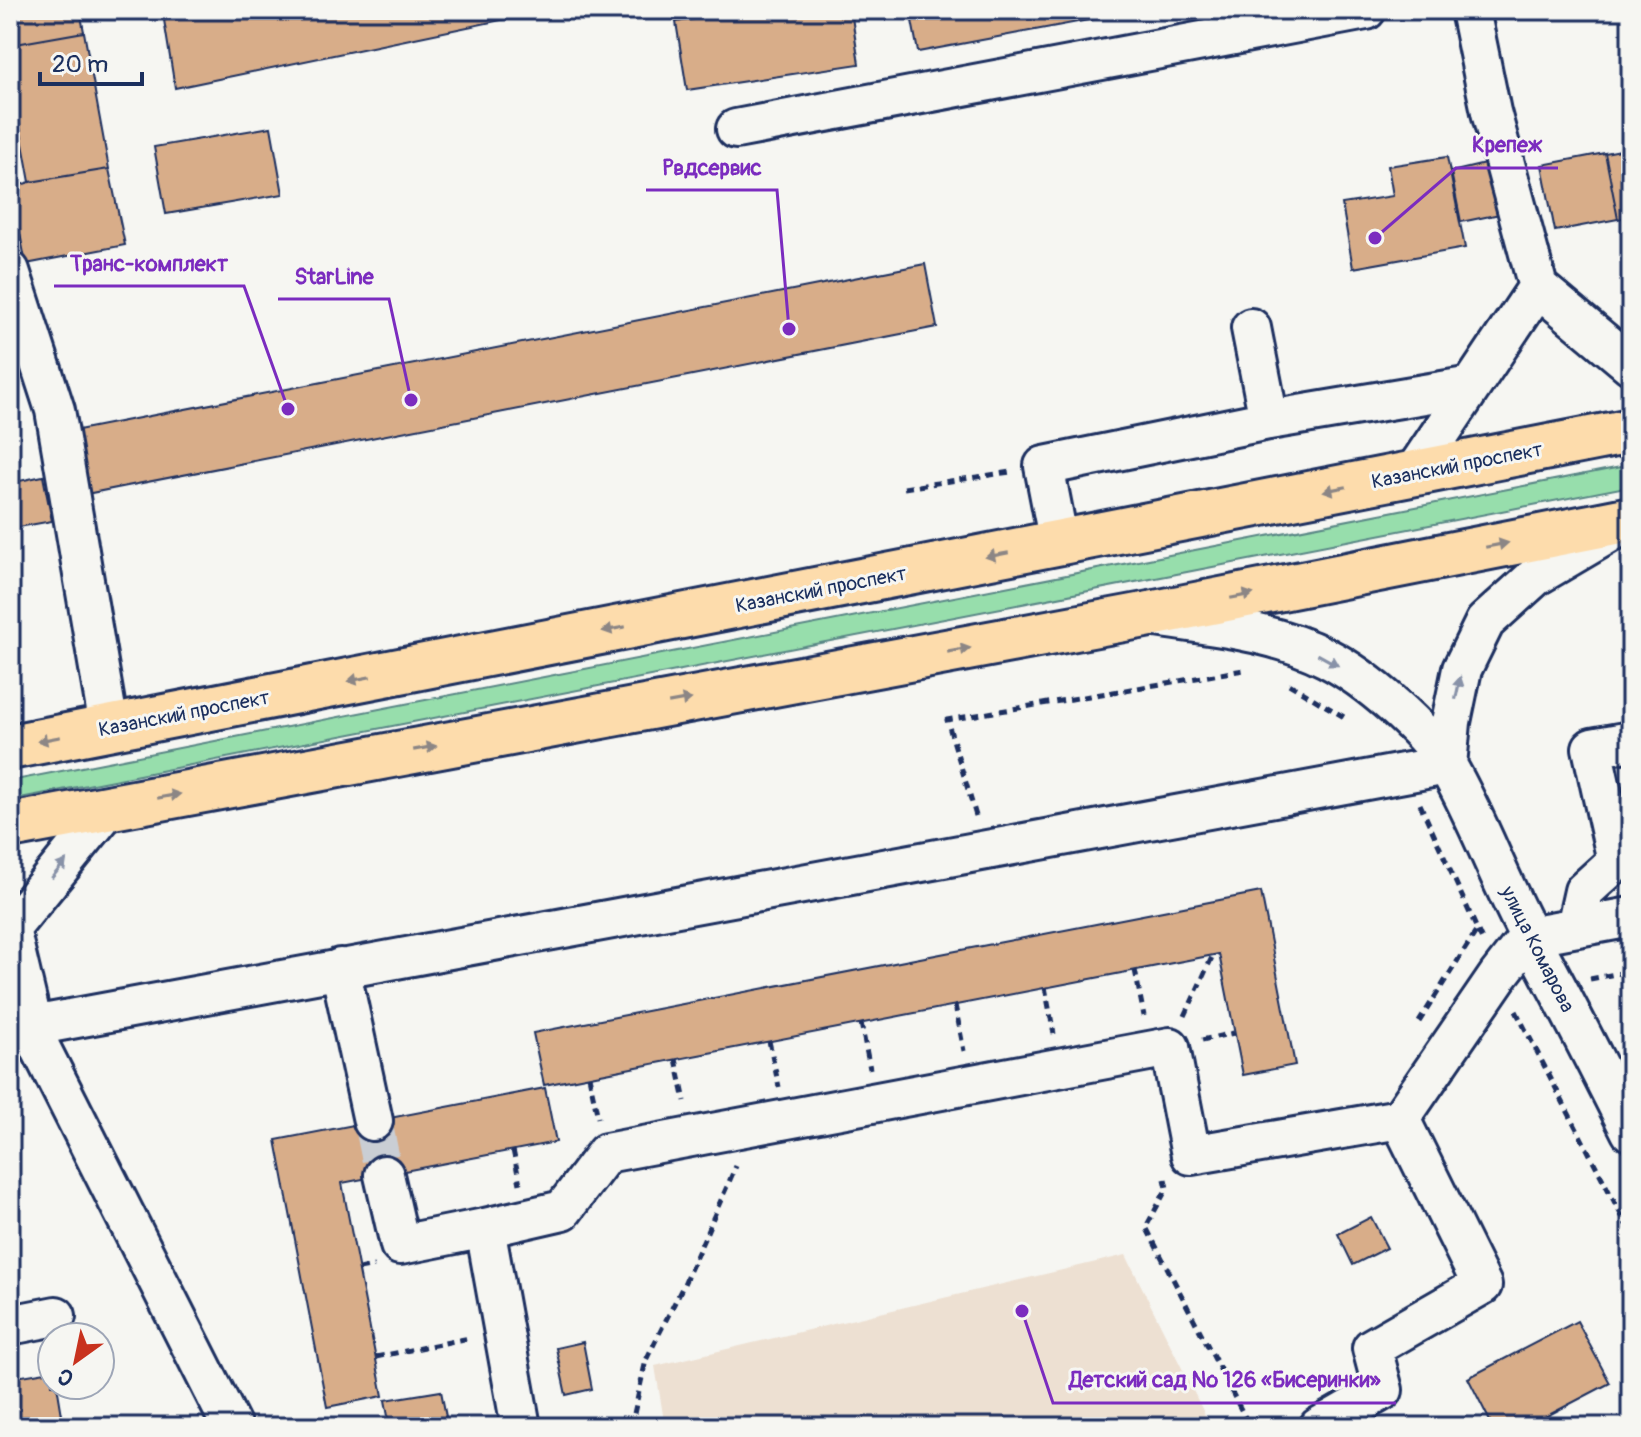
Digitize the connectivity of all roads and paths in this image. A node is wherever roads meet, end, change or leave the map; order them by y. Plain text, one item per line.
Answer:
1 (1366, 10) edge
2 (1470, 10) edge
3 (736, 129) dead end
4 (1538, 287) junction
5 (14, 295) edge
6 (1251, 328) dead end
7 (1631, 365) edge
8 (1472, 386) junction
9 (1269, 420) junction
10 (1631, 431) edge
11 (1044, 466) junction
12 (1413, 474) junction
13 (904, 488) dead end
14 (1631, 519) edge
15 (1059, 543) junction
16 (1145, 615) junction
17 (1246, 670) dead end
18 (1287, 682) dead end
19 (109, 727) junction
20 (1361, 727) dead end
21 (1631, 741) edge
22 (10, 747) edge
23 (1447, 765) junction
24 (1406, 772) junction
25 (110, 806) junction
26 (10, 826) edge
27 (987, 849) junction
28 (1631, 917) edge
29 (1576, 927) junction
30 (10, 929) edge
31 (1529, 936) junction
32 (1213, 955) dead end
33 (340, 968) junction
34 (1135, 970) dead end
35 (1498, 976) junction
36 (1045, 987) dead end
37 (955, 1005) dead end
38 (861, 1023) dead end
39 (33, 1026) junction
40 (769, 1041) dead end
41 (1160, 1049) junction
42 (676, 1059) dead end
43 (1061, 1068) junction
44 (589, 1076) dead end
45 (970, 1085) junction
46 (877, 1102) junction
47 (1400, 1119) junction
48 (373, 1121) tunnel mouth
49 (770, 1122) junction
50 (1631, 1132) edge
51 (693, 1137) junction
52 (606, 1153) junction
53 (384, 1175) tunnel mouth
54 (485, 1228) junction
55 (1631, 1234) edge
56 (56, 1316) dead end
57 (10, 1325) edge
58 (504, 1331) junction
59 (376, 1357) dead end
60 (232, 1427) edge
61 (521, 1427) edge
62 (631, 1427) edge
63 (1319, 1427) edge

1 - 3 street
2 - 4 street
4 - 7 street
4 - 8 street
5 - 19 street
6 - 9 street
8 - 9 street
8 - 12 street
9 - 11 street
10 - 12 main road, Казанский проспект
11 - 13 path
11 - 15 street
12 -> 15 main road, Казанский проспект
16 -> 14 main road
23 -> 14 street
15 -> 19 main road, Казанский проспект
16 -> 23 street, улица Комарова
25 -> 16 main road
17 - 27 path
18 - 20 path
19 -> 22 main road, Казанский проспект
21 - 29 street
23 - 24 street
23 - 31 street, улица Комарова
24 - 27 street
24 - 35 path
25 - 26 main road
30 -> 25 street
27 - 33 street
28 - 29 street
29 - 31 street
30 - 39 street
31 - 35 street
31 - 50 street, улица Комарова
32 - 41 path
33 - 39 street
33 - 48 street
34 - 41 path
35 - 47 street
35 - 55 path
36 - 43 path
37 - 45 path
38 - 46 path
39 - 60 street
40 - 49 path
41 - 43 street
41 - 47 street
42 - 51 path
43 - 45 street
44 - 52 path
45 - 46 street
46 - 49 street
47 - 63 street
49 - 51 street
49 - 62 path
51 - 52 street
52 - 54 street
53 - 54 street
54 - 58 street
56 - 57 street
58 - 59 path
58 - 61 street

